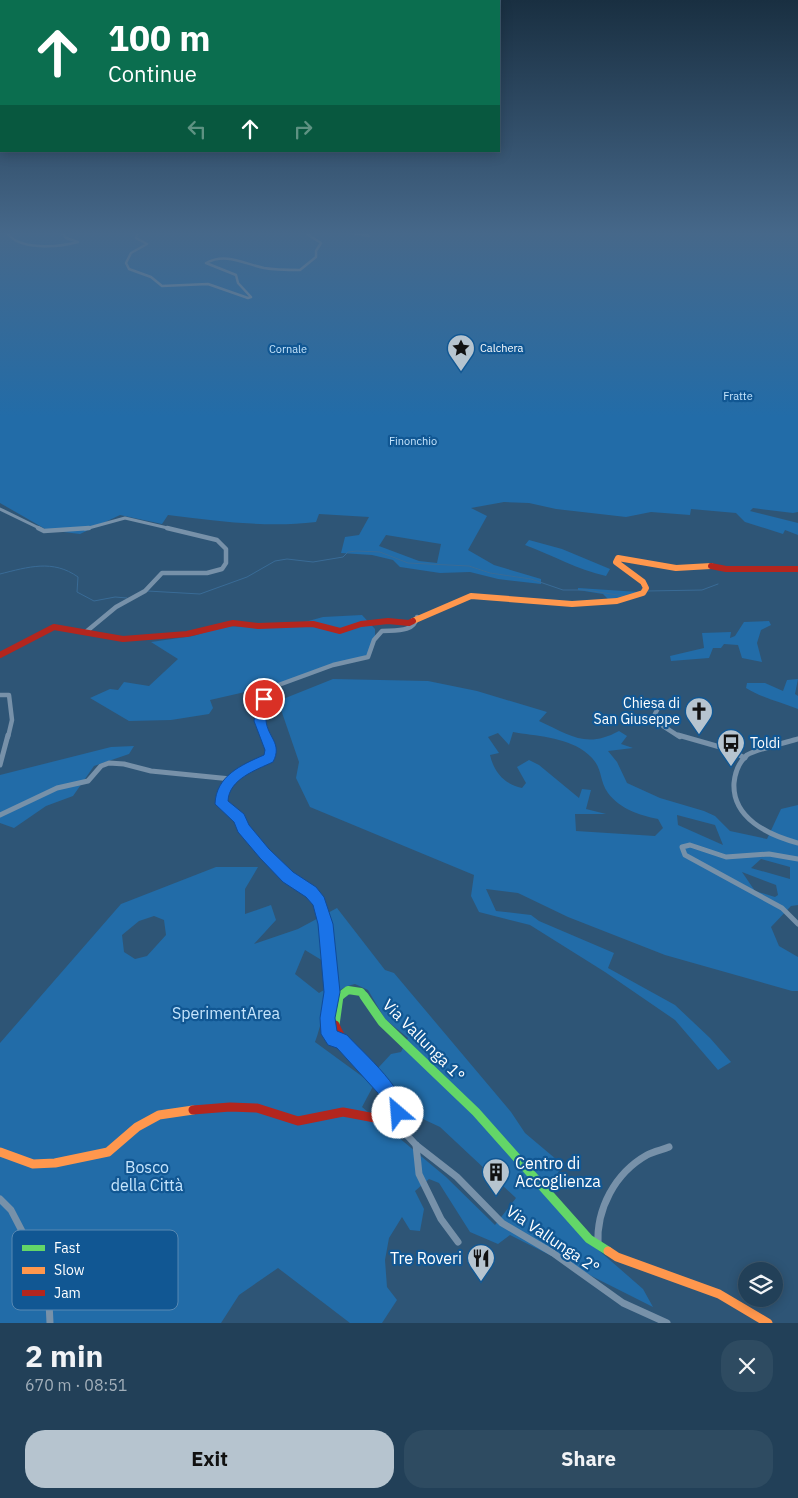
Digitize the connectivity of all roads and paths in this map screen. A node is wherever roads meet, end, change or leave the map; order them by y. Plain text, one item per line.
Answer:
1 (236, 294) edge
2 (248, 294) edge
3 (0, 509) edge
4 (798, 569) edge
5 (417, 618) junction
6 (87, 631) junction
7 (0, 655) edge
8 (0, 695) edge
9 (658, 708) dead end
10 (798, 739) edge
11 (744, 758) junction
12 (0, 766) edge
13 (231, 779) junction
14 (0, 815) edge
15 (798, 843) edge
16 (798, 859) edge
17 (798, 924) edge
18 (339, 1039) junction
19 (396, 1117) junction
20 (416, 1145) junction
21 (669, 1147) dead end
22 (0, 1152) edge
23 (0, 1199) edge
24 (21, 1230) edge
25 (458, 1242) dead end
26 (599, 1246) junction
27 (49, 1310) edge
28 (50, 1323) edge
29 (667, 1323) edge
30 (768, 1323) edge

1 - 2 street
3 - 6 street
4 - 5 street
5 - 6 street
5 - 13 street
6 - 7 street
8 - 12 street
9 - 11 street
10 - 11 street
11 - 15 street
13 - 14 street
13 - 18 street
16 - 17 street
18 - 19 street
18 - 26 street, Via Vallunga 1°
19 - 20 street, Via Vallunga 2°
19 - 22 street
20 - 25 street
20 - 29 street, Via Vallunga 2°
21 - 26 street
23 - 24 street
26 - 30 street, Via Vallunga 1°
27 - 28 street

